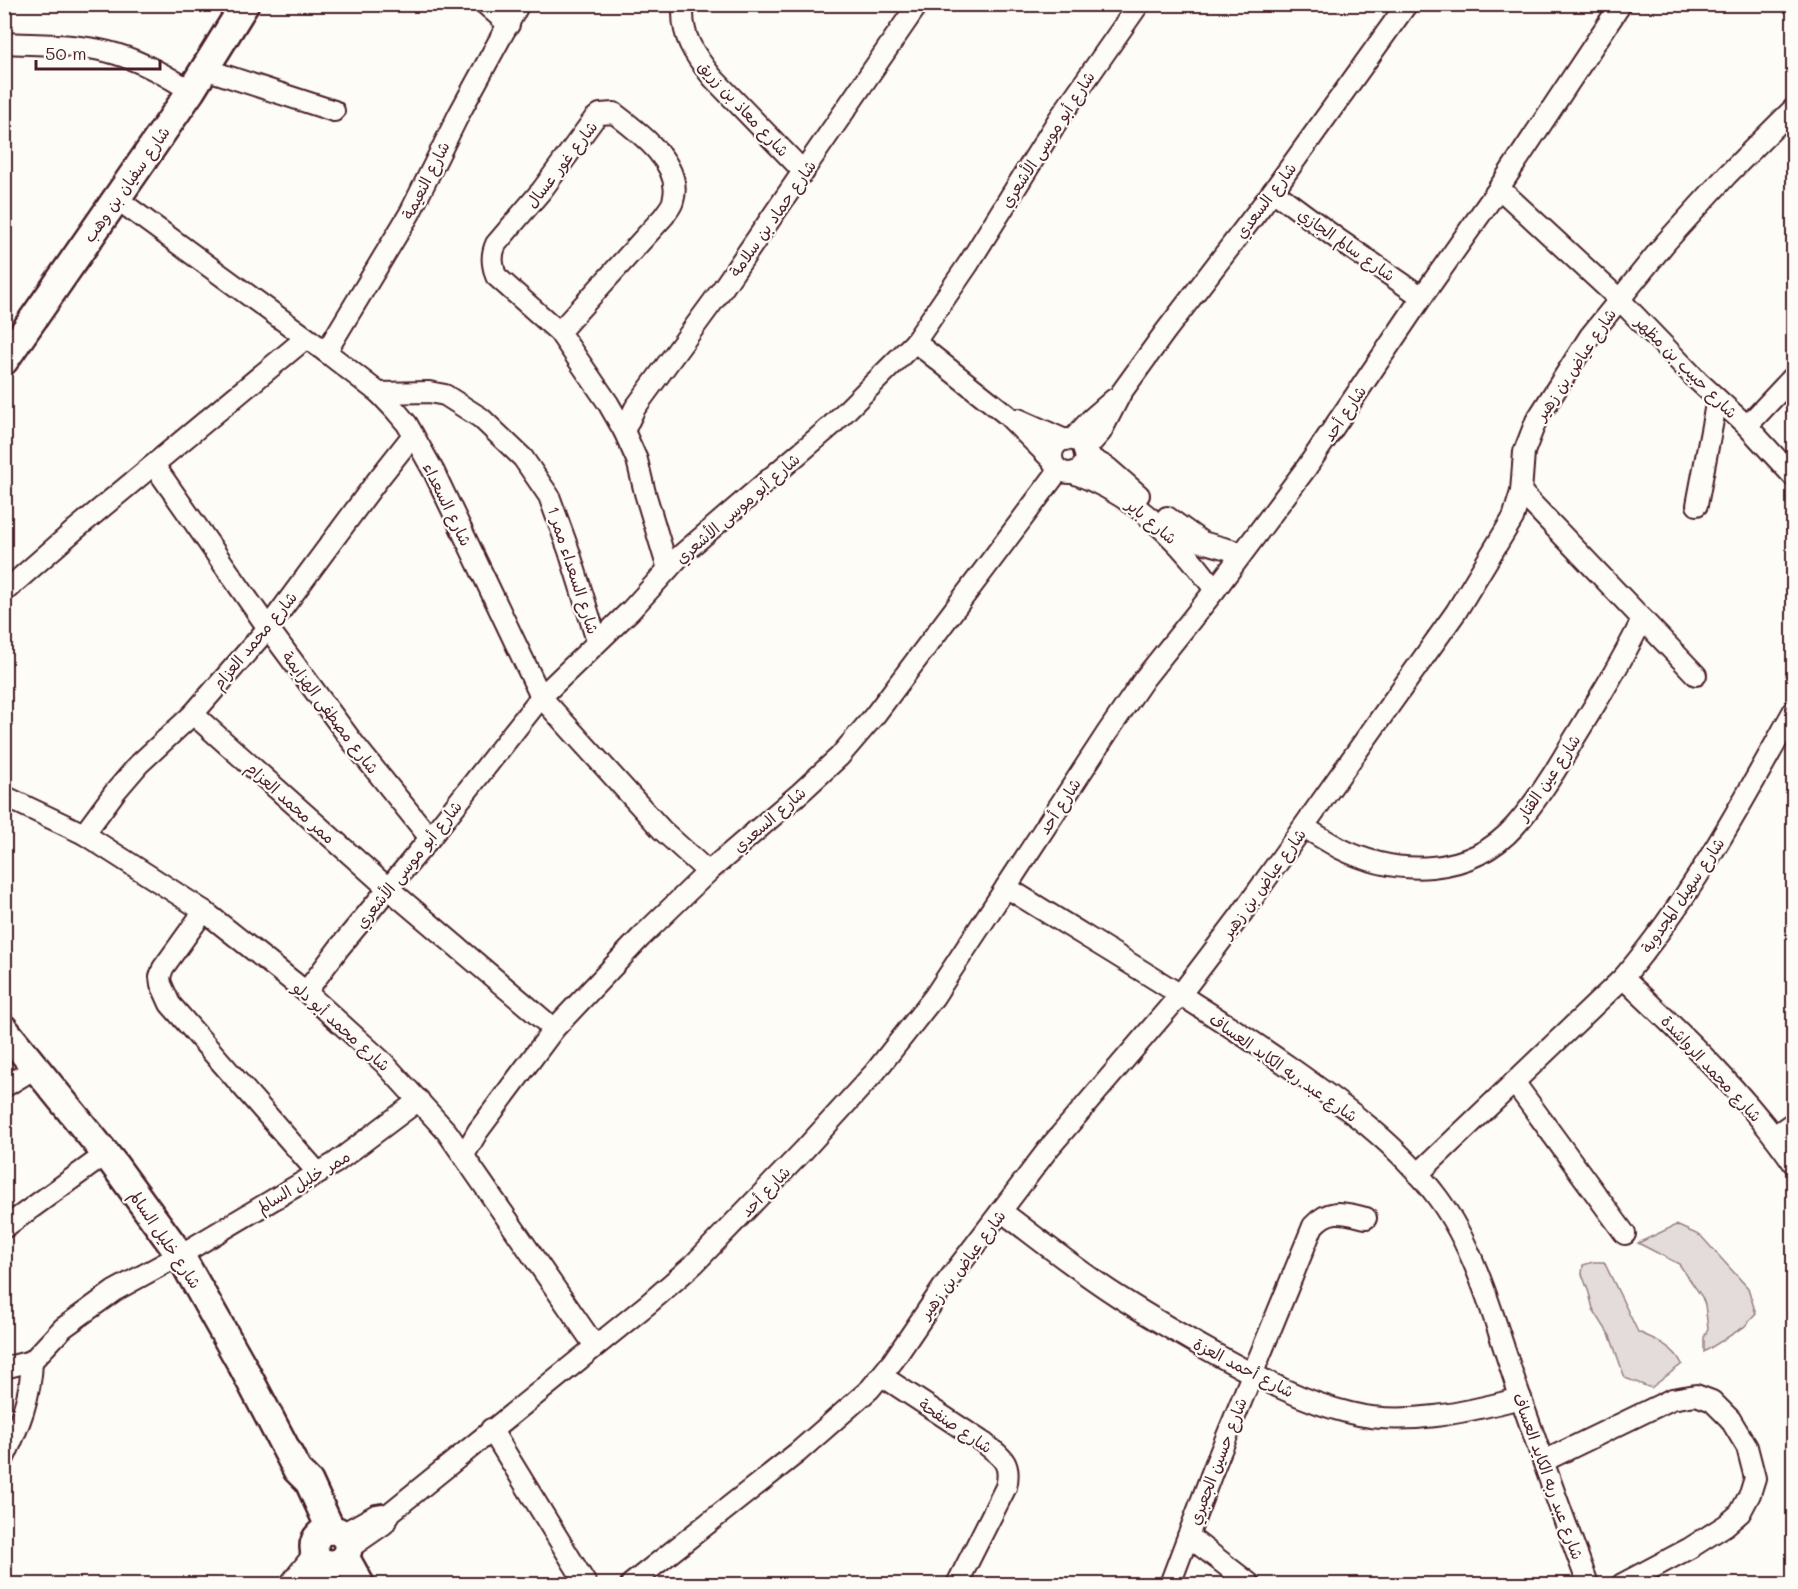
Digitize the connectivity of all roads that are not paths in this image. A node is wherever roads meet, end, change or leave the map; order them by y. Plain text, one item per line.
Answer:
1 (245, 4) edge
2 (485, 4) edge
3 (519, 4) edge
4 (684, 4) edge
5 (918, 4) edge
6 (1139, 4) edge
7 (1407, 4) edge
8 (1620, 4) edge
9 (509, 25) junction
10 (5, 44) edge
11 (198, 80) junction
12 (1794, 108) edge
13 (334, 111) dead end
14 (804, 172) junction
15 (1499, 188) junction
16 (1273, 190) junction
17 (117, 200) junction
18 (1422, 297) junction
19 (1619, 298) junction
20 (559, 332) junction
21 (306, 338) junction
22 (915, 342) junction
23 (326, 352) junction
24 (4, 361) edge
25 (1794, 376) edge
26 (379, 393) junction
27 (1717, 399) junction
28 (1007, 415) junction
29 (1747, 426) junction
30 (624, 431) junction
31 (413, 435) junction
32 (1077, 446) junction
33 (154, 465) junction
34 (1061, 468) junction
35 (1794, 477) edge
36 (1521, 492) junction
37 (1697, 505) dead end
38 (1242, 553) junction
39 (668, 569) junction
40 (1215, 590) junction
41 (4, 592) edge
42 (1642, 620) junction
43 (268, 628) junction
44 (597, 641) junction
45 (1696, 675) dead end
46 (541, 697) junction
47 (1794, 710) edge
48 (193, 714) junction
49 (4, 796) edge
50 (1304, 827) junction
51 (84, 834) junction
52 (430, 838) junction
53 (708, 872) junction
54 (1006, 887) junction
55 (389, 889) junction
56 (204, 911) junction
57 (1623, 978) junction
58 (306, 992) junction
59 (1180, 995) junction
60 (4, 1029) edge
61 (554, 1029) junction
62 (37, 1067) junction
63 (1514, 1082) junction
64 (4, 1087) edge
65 (419, 1100) junction
66 (1794, 1122) edge
67 (1774, 1136) junction
68 (106, 1154) junction
69 (464, 1155) junction
70 (1794, 1164) edge
71 (318, 1173) junction
72 (1418, 1174) junction
73 (1001, 1211) junction
74 (1366, 1218) dead end
75 (4, 1228) edge
76 (1625, 1234) dead end
77 (180, 1255) junction
78 (595, 1346) junction
79 (32, 1361) junction
80 (4, 1368) edge
81 (1252, 1374) junction
82 (882, 1376) junction
83 (1521, 1398) junction
84 (491, 1429) junction
85 (4, 1458) edge
86 (1544, 1461) junction
87 (1188, 1536) junction
88 (334, 1553) edge
89 (290, 1584) edge
90 (295, 1584) edge
91 (360, 1584) edge
92 (586, 1584) edge
93 (632, 1584) edge
94 (957, 1584) edge
95 (1170, 1584) edge
96 (1250, 1584) edge
97 (1588, 1584) edge
98 (1622, 1584) edge

1 - 11 street, شارع سفيان بن وهب
2 - 9 street
3 - 9 street, شارع النعيمة
4 - 14 street, شارع معاذ بن زريق
5 - 14 street, شارع حماد بن سلامة
6 - 22 street, شارع أبو موسى الأشعري
7 - 16 street, شارع السعدي
8 - 15 street, شارع أحد
9 - 23 street, شارع النعيمة
10 - 11 street
11 - 13 street
11 - 17 street, شارع سفيان بن وهب
12 - 19 street, شارع عياض بن زهير
14 - 30 street, شارع حماد بن سلامة
15 - 18 street, شارع أحد
15 - 19 street, شارع حبيب بن مظهر
16 - 18 street, شارع سالم الجازي
16 - 32 street, شارع السعدي
17 - 21 street, شارع السعداء
17 - 24 street, شارع سفيان بن وهب
18 - 38 street, شارع أحد
19 - 27 street, شارع حبيب بن مظهر
19 - 36 street, شارع عياض بن زهير
20 - 20 street, شارع غور عسال
20 - 30 street, شارع غور عسال
21 - 23 street, شارع السعداء
21 - 33 street
22 - 28 street, شارع باير
22 - 39 street, شارع أبو موسى الأشعري
23 - 26 street, شارع السعداء
25 - 29 street
26 - 31 street, شارع السعداء
26 - 44 street, شارع السعداء ممر 1
27 - 29 street, شارع حبيب بن مظهر
27 - 37 street
28 - 32 street, شارع باير
28 - 34 street, شارع باير
29 - 35 street, شارع حبيب بن مظهر
30 - 39 street, شارع غور عسال
31 - 43 street, شارع محمد العزام
31 - 46 street, شارع السعداء
32 - 34 street
32 - 34 street
32 - 38 street, شارع باير
33 - 41 street
33 - 43 street, شارع مصطفى الهزايمة
34 - 40 street, شارع باير
34 - 53 street, شارع السعدي
36 - 42 street
36 - 50 street, شارع عياض بن زهير
38 - 40 street, شارع أحد
39 - 44 street, شارع أبو موسى الأشعري
40 - 54 street, شارع أحد
42 - 45 street
42 - 50 street, شارع عين القتار
43 - 48 street, شارع محمد العزام
43 - 52 street, شارع مصطفى الهزايمة
44 - 46 street, شارع أبو موسى الأشعري
46 - 52 street, شارع أبو موسى الأشعري
46 - 53 street, شارع السعداء
47 - 57 street, شارع سهيل المجدوبة
48 - 51 street, شارع محمد العزام
48 - 55 street, ممر محمد العزام
49 - 51 street, شارع محمد أبو دلو
50 - 59 street, شارع عياض بن زهير
51 - 56 street, شارع محمد أبو دلو
52 - 55 street, شارع أبو موسى الأشعري
53 - 61 street, شارع السعدي
54 - 59 street, شارع عبد ربه الكايد العساف
54 - 78 street, شارع أحد
55 - 58 street, شارع أبو موسى الأشعري
55 - 61 street, ممر محمد العزام
56 - 58 street, شارع محمد أبو دلو
56 - 71 street
57 - 63 street, شارع سهيل المجدوبة
57 - 67 street, شارع محمد الرواشدة
58 - 65 street, شارع محمد أبو دلو
59 - 72 street, شارع عبد ربه الكايد العساف
59 - 73 street, شارع عياض بن زهير
60 - 62 street, شارع خليل السالم
61 - 69 street, شارع السعدي
62 - 64 street
62 - 68 street, شارع خليل السالم
63 - 72 street, شارع سهيل المجدوبة
63 - 76 street
65 - 69 street, شارع محمد أبو دلو
65 - 71 street, ممر خليل السالم
66 - 67 street
67 - 70 street, شارع محمد الرواشدة
68 - 75 street
68 - 77 street, شارع خليل السالم
69 - 78 street, شارع محمد أبو دلو
71 - 77 street, ممر خليل السالم
72 - 83 street, شارع عبد ربه الكايد العساف
73 - 81 street, شارع أحمد العزة
73 - 82 street, شارع عياض بن زهير
74 - 81 street, شارع حسين الجعبري
77 - 79 street, ممر خليل السالم
77 - 88 street, شارع خليل السالم
78 - 84 street, شارع أحد
79 - 80 street
79 - 85 street
81 - 83 street, شارع أحمد العزة
81 - 87 street, شارع حسين الجعبري
82 - 93 street, شارع عياض بن زهير
82 - 94 street, شارع صنفحة
83 - 86 street, شارع عبد ربه الكايد العساف
84 - 88 street, شارع أحد
84 - 92 street
86 - 97 street, شارع عبد ربه الكايد العساف
86 - 98 street
87 - 95 street, شارع حسين الجعبري
87 - 96 street
88 - 89 street
88 - 90 street
88 - 91 street, شارع خليل السالم

